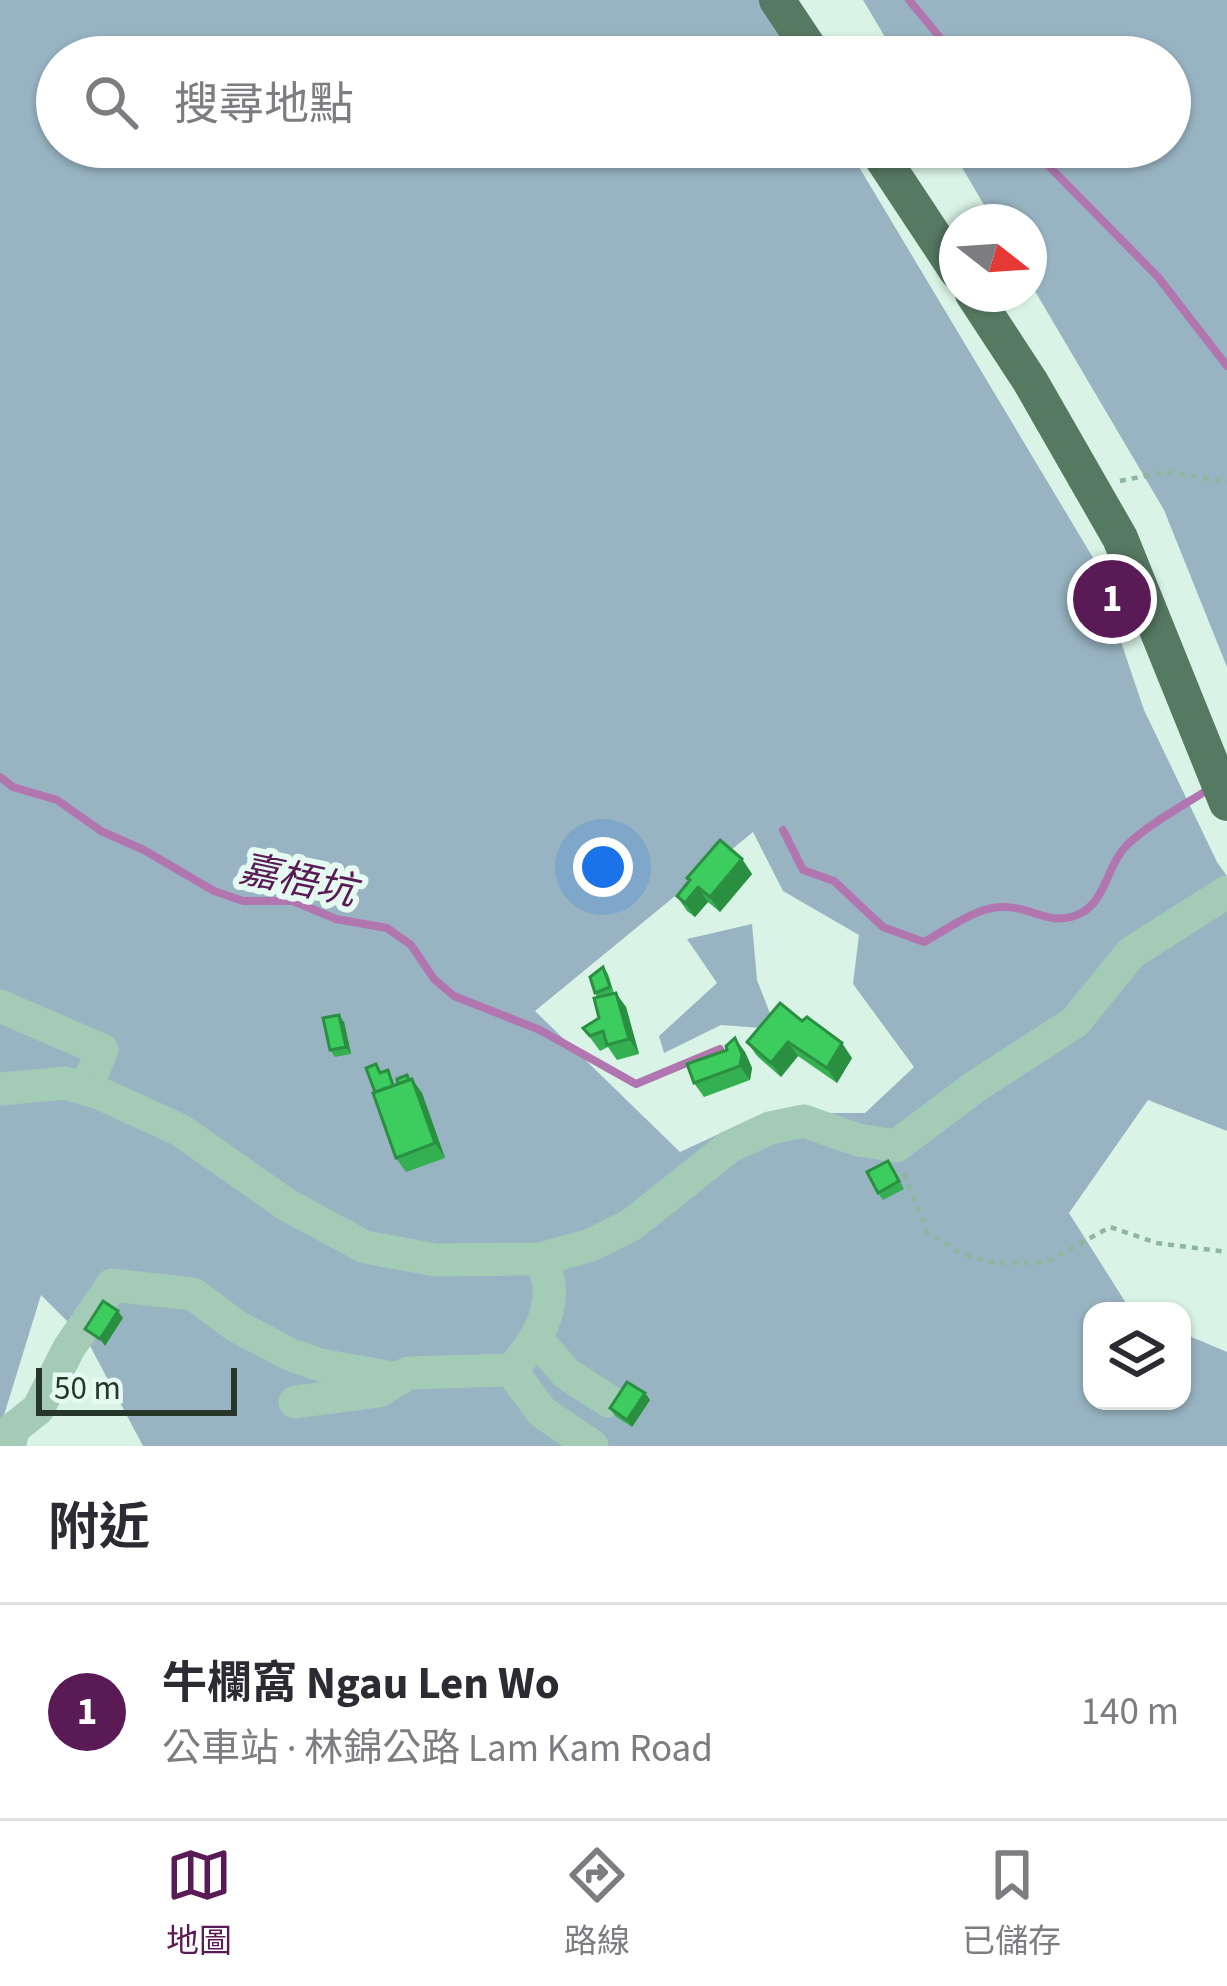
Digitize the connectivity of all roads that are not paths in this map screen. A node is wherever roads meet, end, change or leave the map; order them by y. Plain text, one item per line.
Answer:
1 (776, 0) edge
2 (800, 36) edge
3 (888, 168) edge
4 (939, 244) edge
5 (985, 312) edge
6 (1219, 774) edge
7 (1227, 803) edge
8 (1227, 892) edge
9 (0, 1006) edge
10 (0, 1089) edge
11 (86, 1089) junction
12 (541, 1259) junction
13 (536, 1339) junction
14 (511, 1370) junction
15 (399, 1379) junction
16 (609, 1401) edge
17 (295, 1402) dead end
18 (10, 1446) edge
19 (592, 1446) edge

1 - 2 main road
3 - 4 main road
5 - 6 main road
6 - 7 main road
8 - 12 lane
9 - 11 lane
10 - 11 lane
11 - 12 lane
12 - 13 lane
13 - 14 lane
13 - 16 lane
14 - 15 lane
14 - 19 lane
15 - 17 lane
15 - 18 lane

